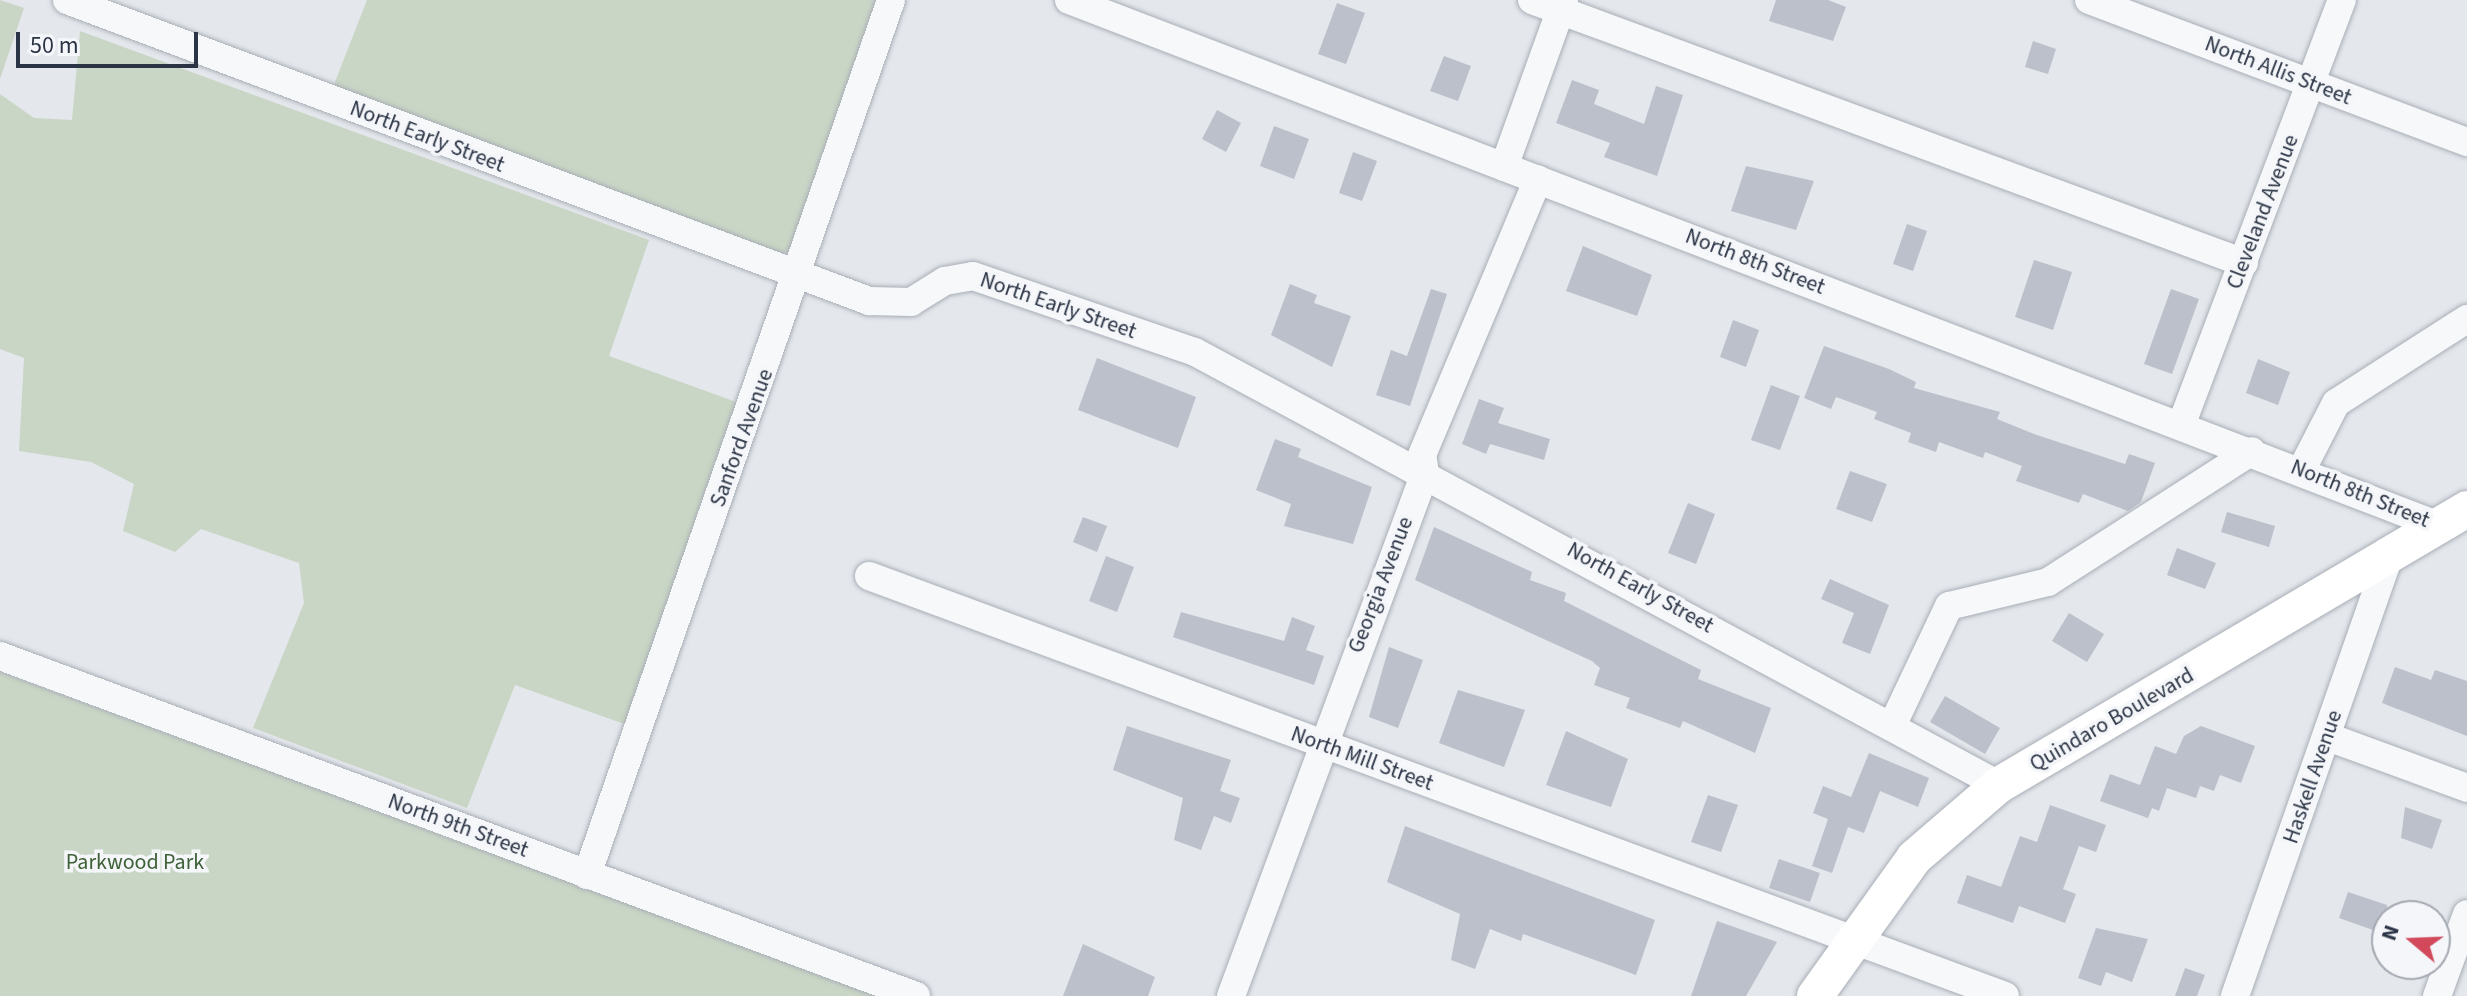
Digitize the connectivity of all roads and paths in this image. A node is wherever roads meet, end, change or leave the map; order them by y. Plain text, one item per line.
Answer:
1 (67, 0) edge
2 (891, 0) edge
3 (1069, 0) edge
4 (1532, 0) edge
5 (2089, 0) edge
6 (2342, 0) edge
7 (1562, 5) edge
8 (2312, 84) junction
9 (2467, 142) edge
10 (1504, 167) junction
11 (1538, 179) junction
12 (2244, 263) junction
13 (799, 279) junction
14 (2467, 319) edge
15 (2182, 423) junction
16 (2252, 451) junction
17 (2301, 471) junction
18 (1425, 473) junction
19 (2453, 518) edge
20 (2389, 556) junction
21 (869, 576) dead end
22 (0, 656) edge
23 (1892, 726) junction
24 (2328, 737) junction
25 (1321, 743) junction
26 (1999, 785) junction
27 (2467, 788) edge
28 (587, 875) junction
29 (2467, 914) edge
30 (1855, 943) junction
31 (916, 996) edge
32 (1231, 996) edge
33 (1815, 996) edge
34 (2005, 996) edge
35 (2235, 996) edge
36 (2437, 996) edge

1 - 13 street, North Early Street
2 - 13 street, Sanford Avenue
3 - 10 street, North 8th Street
4 - 7 street
5 - 8 street, North Allis Street
6 - 8 street, Cleveland Avenue
7 - 10 street
7 - 12 street
8 - 9 street, North Allis Street
8 - 12 street, Cleveland Avenue
10 - 11 street, North 8th Street
11 - 15 street, North 8th Street
11 - 18 street, Georgia Avenue
12 - 15 street, Cleveland Avenue
13 - 18 street, North Early Street
13 - 28 street, Sanford Avenue
14 - 17 street
15 - 16 street, North 8th Street
16 - 17 street, North 8th Street
16 - 23 street
17 - 19 street, North 8th Street
18 - 23 street, North Early Street
18 - 25 street, Georgia Avenue
19 - 20 main road, Quindaro Boulevard
20 - 24 street, Haskell Avenue
20 - 26 main road, Quindaro Boulevard
21 - 25 street, North Mill Street
22 - 28 street, North 9th Street
23 - 26 street, North Early Street
24 - 27 street
24 - 35 street, Haskell Avenue
25 - 30 street, North Mill Street
25 - 32 street, Georgia Avenue
26 - 30 main road, Quindaro Boulevard
28 - 31 street, North 9th Street
29 - 36 street
30 - 33 main road, Quindaro Boulevard
30 - 34 street, North Mill Street

